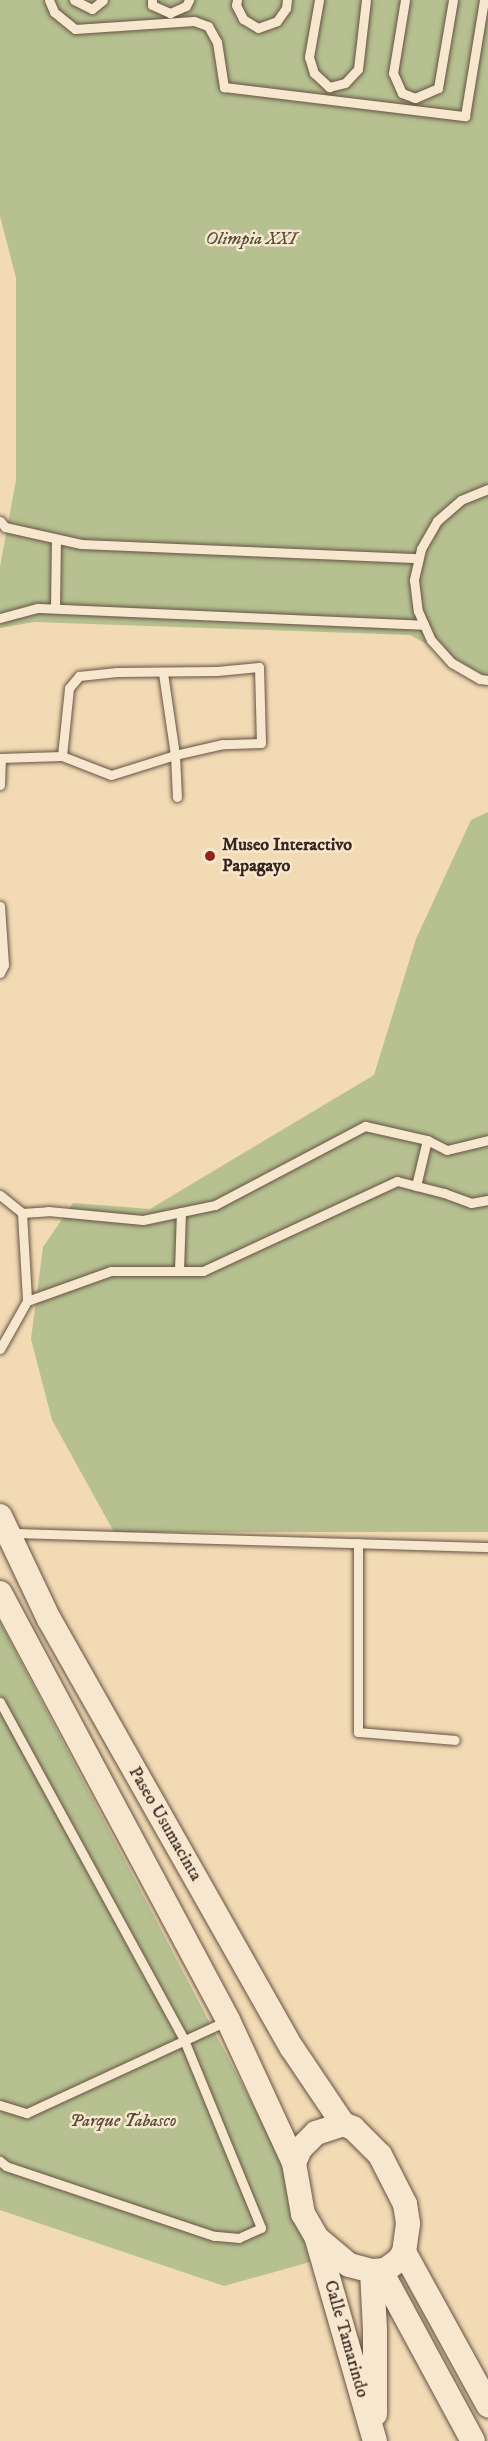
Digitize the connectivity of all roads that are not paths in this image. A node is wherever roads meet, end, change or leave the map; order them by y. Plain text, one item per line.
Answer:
1 (49, 0) edge
2 (74, 0) edge
3 (103, 0) edge
4 (152, 0) edge
5 (189, 0) edge
6 (237, 0) edge
7 (287, 0) edge
8 (319, 0) edge
9 (366, 0) edge
10 (405, 0) edge
11 (453, 0) edge
12 (484, 0) edge
13 (488, 489) edge
14 (0, 521) edge
15 (56, 539) junction
16 (419, 558) junction
17 (55, 608) junction
18 (0, 618) edge
19 (424, 625) junction
20 (163, 673) junction
21 (488, 680) edge
22 (175, 755) junction
23 (62, 756) junction
24 (1, 758) edge
25 (0, 786) edge
26 (177, 797) dead end
27 (0, 906) edge
28 (0, 973) edge
29 (427, 1140) junction
30 (488, 1140) edge
31 (416, 1186) junction
32 (0, 1195) edge
33 (488, 1200) edge
34 (181, 1212) junction
35 (22, 1213) junction
36 (179, 1271) junction
37 (27, 1301) junction
38 (0, 1349) edge
39 (4, 1525) edge
40 (358, 1544) junction
41 (488, 1547) edge
42 (0, 1593) edge
43 (0, 1702) edge
44 (455, 1740) dead end
45 (228, 2020) junction
46 (184, 2040) junction
47 (0, 2105) edge
48 (343, 2124) junction
49 (0, 2161) edge
50 (294, 2163) junction
51 (316, 2238) junction
52 (404, 2252) junction
53 (376, 2271) junction
54 (488, 2405) edge
55 (468, 2439) edge
56 (375, 2441) edge

1 - 12 lane
2 - 3 lane
4 - 5 lane
6 - 7 lane
8 - 9 lane
10 - 11 lane
13 - 16 lane
14 - 15 lane
15 - 16 lane
15 - 17 lane
16 - 19 lane
17 - 18 lane
17 - 19 lane
19 - 21 lane
20 - 22 lane
20 - 22 lane
20 - 23 lane
22 - 23 lane
22 - 26 lane
23 - 24 lane
24 - 25 lane
27 - 28 lane
29 - 30 lane
29 - 31 lane
29 - 34 lane
31 - 33 lane
31 - 36 lane
32 - 35 lane
34 - 35 lane
34 - 36 lane
35 - 37 lane
36 - 37 lane
37 - 38 lane
39 - 40 lane
39 - 48 main road, Paseo Usumacinta
40 - 41 lane
40 - 44 lane
42 - 45 main road, Paseo Usumacinta
43 - 46 lane
45 - 46 lane
45 - 50 main road, Paseo Usumacinta
46 - 47 lane
46 - 49 lane
48 - 50 main road
48 - 52 main road
50 - 51 main road
51 - 53 main road
51 - 56 main road, Calle Tamarindo
52 - 53 main road
52 - 54 main road
53 - 55 main road
53 - 56 main road, Calle Tamarindo

